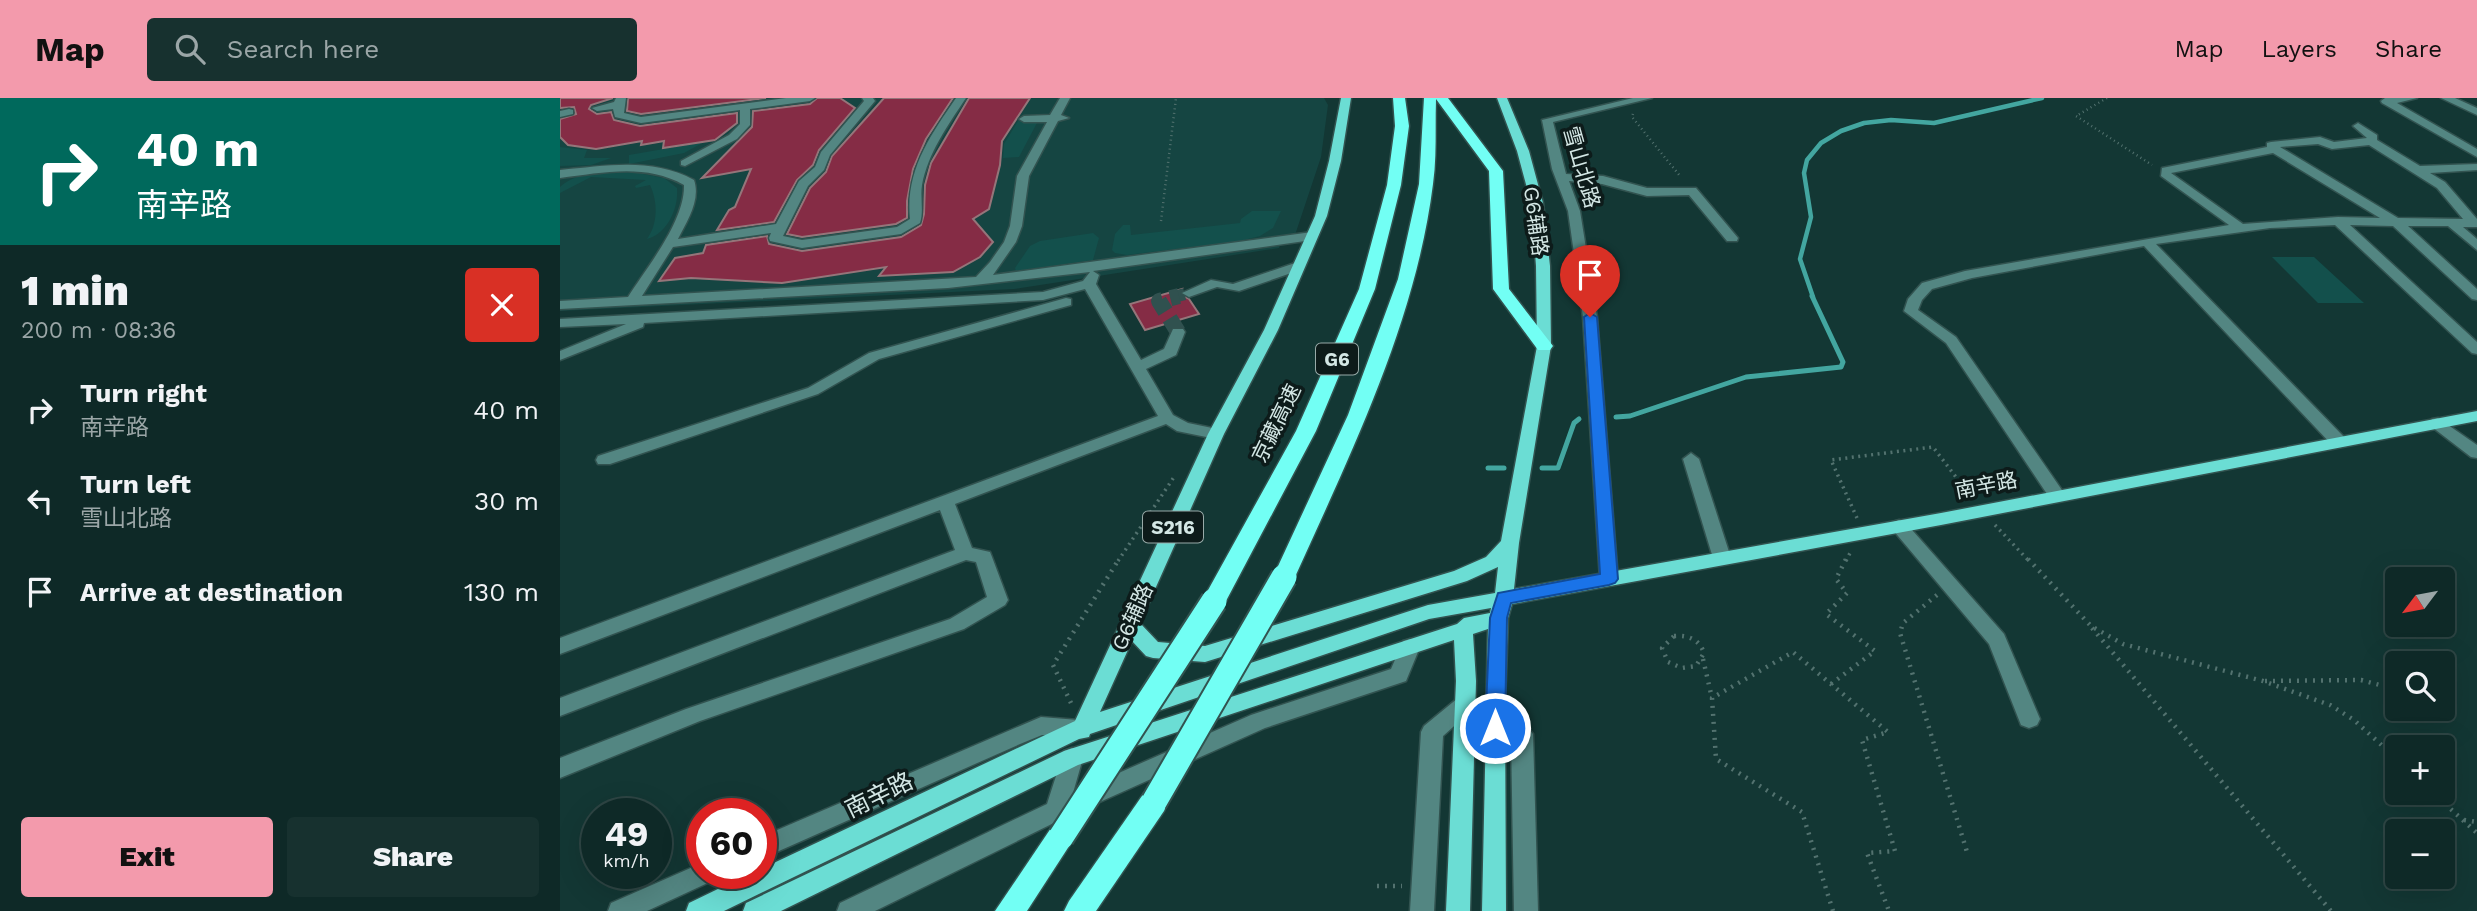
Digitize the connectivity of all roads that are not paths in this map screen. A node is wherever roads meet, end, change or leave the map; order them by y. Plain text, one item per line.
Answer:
1 (810, 98) edge
2 (867, 98) edge
3 (961, 98) edge
4 (1346, 98) edge
5 (1399, 98) edge
6 (1430, 98) edge
7 (1442, 98) edge
8 (1502, 98) edge
9 (2412, 98) edge
10 (2446, 98) edge
11 (1641, 100) edge
12 (620, 102) edge
13 (1063, 106) edge
14 (746, 107) junction
15 (597, 108) dead end
16 (2477, 112) edge
17 (1024, 119) dead end
18 (2358, 126) dead end
19 (2371, 141) junction
20 (2276, 149) junction
21 (2477, 154) edge
22 (685, 163) junction
23 (2477, 167) edge
24 (640, 169) junction
25 (2418, 170) junction
26 (563, 176) edge
27 (1561, 177) junction
28 (685, 180) junction
29 (2338, 221) junction
30 (2396, 222) junction
31 (2452, 223) junction
32 (2475, 223) edge
33 (778, 228) junction
34 (2241, 228) junction
35 (1312, 236) junction
36 (1732, 238) dead end
37 (2147, 242) junction
38 (667, 244) junction
39 (2477, 246) edge
40 (1298, 266) junction
41 (1094, 267) junction
42 (997, 278) junction
43 (980, 280) junction
44 (1092, 289) junction
45 (1188, 293) tunnel mouth
46 (2477, 296) edge
47 (632, 302) junction
48 (560, 305) edge
49 (650, 319) junction
50 (560, 323) edge
51 (1178, 332) dead end
52 (1544, 346) junction
53 (2477, 350) edge
54 (560, 356) edge
55 (1136, 368) junction
56 (2477, 415) edge
57 (1167, 418) junction
58 (2438, 423) junction
59 (1216, 434) junction
60 (2339, 442) junction
61 (2477, 453) edge
62 (1691, 459) dead end
63 (604, 460) dead end
64 (2057, 496) junction
65 (945, 501) junction
66 (1899, 526) junction
67 (1510, 542) junction
68 (965, 553) junction
69 (1722, 558) junction
70 (1609, 579) junction
71 (1501, 608) junction
72 (1128, 624) junction
73 (1463, 630) junction
74 (560, 646) edge
75 (1410, 647) junction
76 (1495, 702) junction
77 (1465, 704) junction
78 (560, 707) edge
79 (2029, 719) dead end
80 (1083, 727) junction
81 (1072, 758) junction
82 (560, 768) edge
83 (1058, 824) junction
84 (777, 841) edge
85 (686, 881) edge
86 (620, 911) edge
87 (698, 911) edge
88 (755, 911) edge
89 (849, 911) edge
90 (1010, 911) edge
91 (1079, 911) edge
92 (1422, 911) edge
93 (1458, 911) edge
94 (1494, 911) edge
95 (1526, 911) edge

1 - 14 street
2 - 33 street
3 - 33 street
4 - 35 main road, G6辅路 / S216
5 - 83 highway, 京藏高速 / G6, bridge
6 - 91 highway, bridge
7 - 52 highway
8 - 52 main road, G6辅路
9 - 21 street
10 - 16 street
11 - 27 street, 雪山北路
12 - 14 street
12 - 15 street
13 - 17 street
13 - 42 street
13 - 43 street
14 - 22 street
18 - 19 street
19 - 20 street
19 - 25 street
20 - 30 street
20 - 34 street
22 - 24 street
22 - 28 street
23 - 25 street
24 - 26 street
24 - 28 street
25 - 32 street
27 - 36 street
27 - 70 street, 雪山北路
28 - 38 street
29 - 30 street
29 - 34 street
29 - 53 street
30 - 31 street
30 - 46 street
31 - 32 street
31 - 39 street
33 - 38 street
34 - 37 street
35 - 40 main road, G6辅路 / S216
35 - 41 street
37 - 60 street
37 - 64 street
38 - 47 street
40 - 45 street
40 - 59 main road, G6辅路 / S216
41 - 42 street
41 - 44 street
42 - 43 street
43 - 47 street
44 - 49 street
44 - 55 street
44 - 63 street
47 - 48 street
49 - 50 street
49 - 54 street
51 - 55 street
52 - 67 main road, G6辅路
55 - 57 street
56 - 58 main road, 南辛路
57 - 59 street
57 - 65 street
58 - 60 main road, 南辛路
58 - 61 street
59 - 72 main road, G6辅路 / S216
60 - 64 main road, 南辛路
62 - 69 street
64 - 66 main road, 南辛路
65 - 68 street
65 - 74 street
66 - 69 main road, 南辛路
66 - 79 street
67 - 71 main road, G6辅路
67 - 72 main road
68 - 78 street
68 - 82 street
69 - 70 main road, 南辛路
70 - 71 main road, 南辛路
71 - 73 main road
71 - 76 main road, G6辅路
71 - 80 main road, 南辛路
72 - 80 main road, G6辅路 / S216
73 - 75 main road
73 - 77 main road
75 - 81 main road
75 - 83 street
76 - 94 main road, G6辅路
76 - 95 street
77 - 92 street
77 - 93 main road
80 - 81 main road, G6辅路 / S216
80 - 84 street
80 - 87 main road, 南辛路
81 - 83 street
81 - 88 main road
83 - 89 street
83 - 90 highway
85 - 86 street

